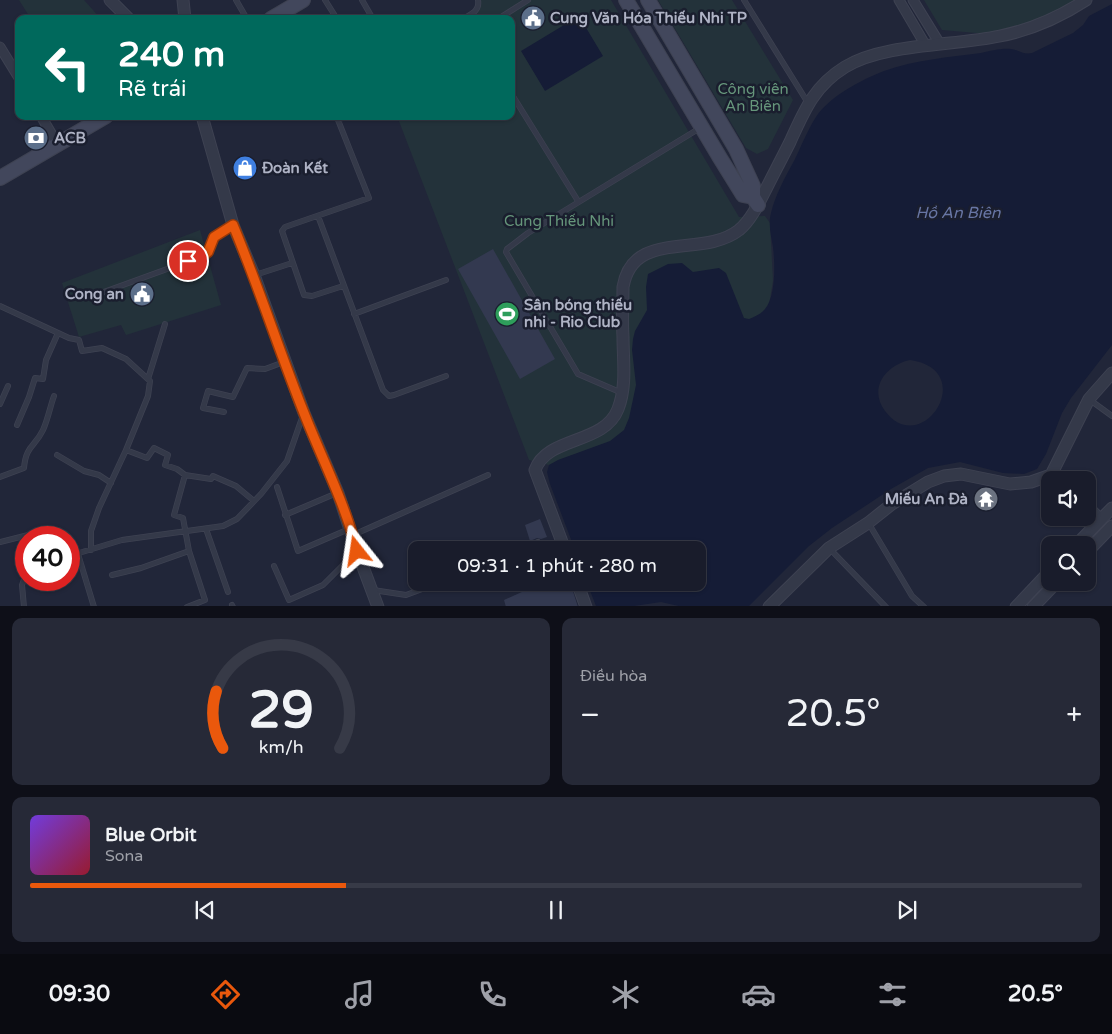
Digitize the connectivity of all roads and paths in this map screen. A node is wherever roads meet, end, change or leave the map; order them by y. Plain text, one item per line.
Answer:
1 (110, 0) edge
2 (184, 0) edge
3 (236, 0) edge
4 (303, 0) edge
5 (325, 0) edge
6 (362, 0) edge
7 (478, 0) edge
8 (528, 0) edge
9 (626, 0) edge
10 (648, 0) edge
11 (744, 0) edge
12 (899, 0) edge
13 (913, 0) edge
14 (1086, 0) edge
15 (125, 15) edge
16 (185, 15) edge
17 (245, 15) edge
18 (282, 15) edge
19 (334, 15) edge
20 (371, 15) edge
21 (469, 15) edge
22 (504, 15) edge
23 (663, 26) junction
24 (647, 34) junction
25 (940, 44) junction
26 (926, 46) junction
27 (0, 47) edge
28 (15, 71) edge
29 (515, 99) edge
30 (808, 103) junction
31 (43, 120) edge
32 (99, 120) edge
33 (203, 120) edge
34 (338, 120) edge
35 (702, 127) junction
36 (58, 144) junction
37 (0, 178) edge
38 (578, 201) junction
39 (755, 201) junction
40 (318, 216) junction
41 (233, 225) junction
42 (292, 262) junction
43 (254, 275) junction
44 (446, 280) dead end
45 (343, 286) junction
46 (101, 293) dead end
47 (0, 306) edge
48 (354, 314) junction
49 (165, 324) dead end
50 (58, 333) junction
51 (285, 362) junction
52 (1112, 373) edge
53 (446, 376) dead end
54 (148, 379) junction
55 (8, 386) dead end
56 (622, 393) junction
57 (54, 396) dead end
58 (1089, 399) junction
59 (0, 404) edge
60 (224, 412) dead end
61 (304, 413) junction
62 (1112, 416) edge
63 (17, 425) dead end
64 (126, 450) junction
65 (57, 455) dead end
66 (1053, 471) edge
67 (185, 475) junction
68 (488, 475) dead end
69 (0, 478) edge
70 (1041, 480) edge
71 (111, 483) junction
72 (277, 486) dead end
73 (338, 493) junction
74 (254, 502) junction
75 (1112, 508) edge
76 (1096, 510) edge
77 (286, 515) junction
78 (1103, 517) junction
79 (868, 523) junction
80 (1112, 526) edge
81 (206, 529) junction
82 (185, 532) junction
83 (352, 532) junction
84 (1085, 536) edge
85 (15, 538) edge
86 (562, 541) edge
87 (0, 542) edge
88 (1096, 543) edge
89 (829, 548) junction
90 (91, 550) junction
91 (190, 551) junction
92 (357, 551) junction
93 (80, 553) edge
94 (80, 560) edge
95 (274, 566) dead end
96 (112, 575) dead end
97 (1041, 580) edge
98 (372, 590) junction
99 (23, 591) edge
100 (417, 591) edge
101 (580, 591) edge
102 (1048, 591) edge
103 (228, 592) dead end
104 (24, 606) edge
105 (94, 606) edge
106 (187, 606) edge
107 (378, 606) edge
108 (586, 606) edge
109 (769, 606) edge
110 (886, 606) edge
111 (924, 606) edge
112 (1016, 606) edge
113 (1033, 606) edge

1 - 15 street
2 - 16 street
3 - 17 lane
4 - 18 main road
5 - 19 lane
6 - 20 lane
7 - 21 lane
8 - 22 lane
9 - 24 main road
10 - 23 main road
11 - 30 lane
12 - 26 street
13 - 25 street
14 - 25 street
23 - 24 main road
23 - 39 main road
24 - 35 main road
25 - 26 street
26 - 30 street
27 - 28 street
29 - 38 lane
30 - 39 street
31 - 36 street
32 - 36 main road
33 - 41 street
34 - 40 lane
35 - 38 lane
35 - 39 main road
36 - 37 main road
38 - 56 lane
39 - 56 street
40 - 42 lane
40 - 45 lane
41 - 43 street
41 - 46 lane
42 - 43 lane
42 - 45 lane
43 - 51 street
44 - 48 lane
45 - 48 lane
47 - 50 lane
48 - 53 lane
49 - 54 lane
50 - 54 lane
50 - 63 lane
51 - 60 lane
51 - 61 street
52 - 58 street
54 - 64 lane
55 - 59 lane
56 - 86 street
57 - 69 lane
58 - 62 lane
58 - 66 street
61 - 73 street
61 - 74 lane
64 - 67 lane
64 - 71 lane
65 - 71 lane
67 - 74 lane
67 - 82 lane
68 - 83 lane
70 - 79 street
71 - 90 lane
72 - 77 lane
73 - 77 lane
73 - 83 street
74 - 81 lane
75 - 78 street
76 - 78 lane
77 - 83 lane
78 - 84 street
79 - 89 street
79 - 111 lane
80 - 88 street
81 - 82 lane
81 - 103 lane
82 - 90 lane
82 - 91 lane
83 - 92 street
85 - 87 lane
89 - 109 street
89 - 110 lane
90 - 93 lane
91 - 96 lane
91 - 106 lane
92 - 95 lane
92 - 98 street
94 - 105 lane
97 - 112 street
98 - 100 lane
98 - 107 street
99 - 104 lane
101 - 108 street
102 - 113 street

